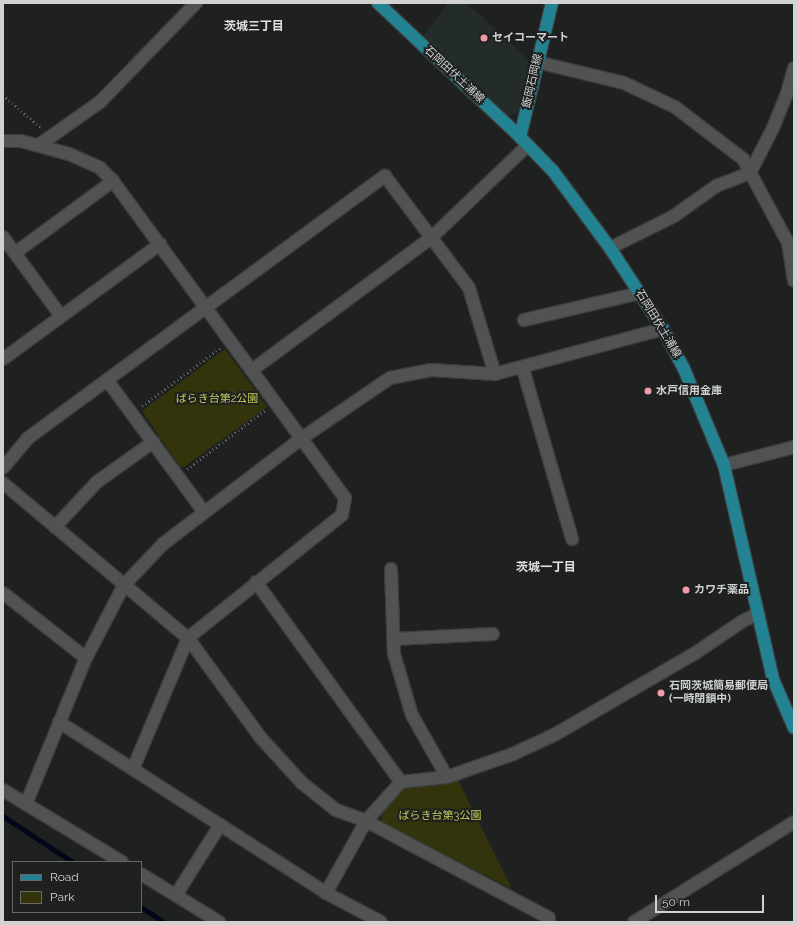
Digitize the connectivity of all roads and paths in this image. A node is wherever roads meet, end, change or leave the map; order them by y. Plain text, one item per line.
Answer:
1 (378, 3) edge
2 (552, 3) edge
3 (193, 4) edge
4 (537, 62) junction
5 (794, 68) edge
6 (3, 96) edge
7 (51, 137) junction
8 (3, 141) edge
9 (524, 141) junction
10 (39, 145) junction
11 (750, 173) junction
12 (112, 181) junction
13 (3, 237) edge
14 (431, 238) junction
15 (160, 244) junction
16 (610, 248) junction
17 (15, 253) junction
18 (794, 281) edge
19 (640, 293) junction
20 (206, 307) junction
21 (61, 316) junction
22 (524, 320) dead end
23 (663, 329) junction
24 (224, 344) dead end
25 (3, 359) edge
26 (523, 369) junction
27 (252, 370) junction
28 (494, 374) junction
29 (107, 380) junction
30 (269, 407) dead end
31 (132, 414) junction
32 (302, 438) junction
33 (153, 442) junction
34 (794, 447) edge
35 (724, 465) junction
36 (3, 468) edge
37 (177, 476) junction
38 (3, 483) edge
39 (204, 512) junction
40 (55, 527) junction
41 (572, 539) dead end
42 (391, 569) dead end
43 (256, 582) junction
44 (124, 585) junction
45 (3, 593) edge
46 (757, 614) junction
47 (493, 634) dead end
48 (188, 638) junction
49 (393, 639) junction
50 (86, 658) junction
51 (59, 722) junction
52 (794, 728) edge
53 (133, 769) junction
54 (447, 777) junction
55 (401, 782) junction
56 (3, 790) edge
57 (26, 804) junction
58 (366, 822) junction
59 (794, 822) edge
60 (220, 825) junction
61 (120, 861) edge
62 (142, 875) edge
63 (326, 893) junction
64 (176, 895) junction
65 (219, 922) edge
66 (381, 922) edge
67 (547, 922) edge
68 (634, 922) edge

1 - 9 main road, 石岡田伏土浦線
2 - 4 main road, 飯岡石岡線
3 - 7 street
4 - 9 main road, 飯岡石岡線
4 - 11 street
5 - 11 street
6 - 7 path
7 - 10 street
8 - 10 street
9 - 14 street
9 - 16 main road, 石岡田伏土浦線
10 - 12 street
11 - 16 street
11 - 18 street
12 - 15 street
12 - 17 street
13 - 17 street
14 - 20 street
14 - 27 street
14 - 28 street
15 - 20 street
15 - 21 street
16 - 19 main road, 石岡田伏土浦線
17 - 21 street
19 - 22 street
19 - 23 main road, 石岡田伏土浦線
20 - 27 street
20 - 29 street
21 - 25 street
23 - 26 street
23 - 35 main road, 石岡田伏土浦線
24 - 31 path
26 - 28 street
26 - 41 street
27 - 32 street
28 - 32 street
29 - 31 street
29 - 36 street
30 - 37 path
31 - 33 street
32 - 39 street
32 - 43 street
33 - 37 street
33 - 40 street
34 - 35 street
35 - 46 main road, 石岡田伏土浦線
37 - 39 street
38 - 40 street
39 - 44 street
40 - 44 street
42 - 49 street
43 - 48 street
43 - 55 street
44 - 48 street
44 - 50 street
45 - 50 street
46 - 52 main road, 石岡田伏土浦線
46 - 54 street
47 - 49 street
48 - 53 street
48 - 58 street
49 - 54 street
50 - 51 street
51 - 53 street
51 - 57 street
53 - 60 street
54 - 55 street
55 - 58 street
56 - 57 street
57 - 61 street
58 - 63 street
58 - 67 street
59 - 68 street
60 - 63 street
60 - 64 street
62 - 64 street
63 - 66 street
64 - 65 street

